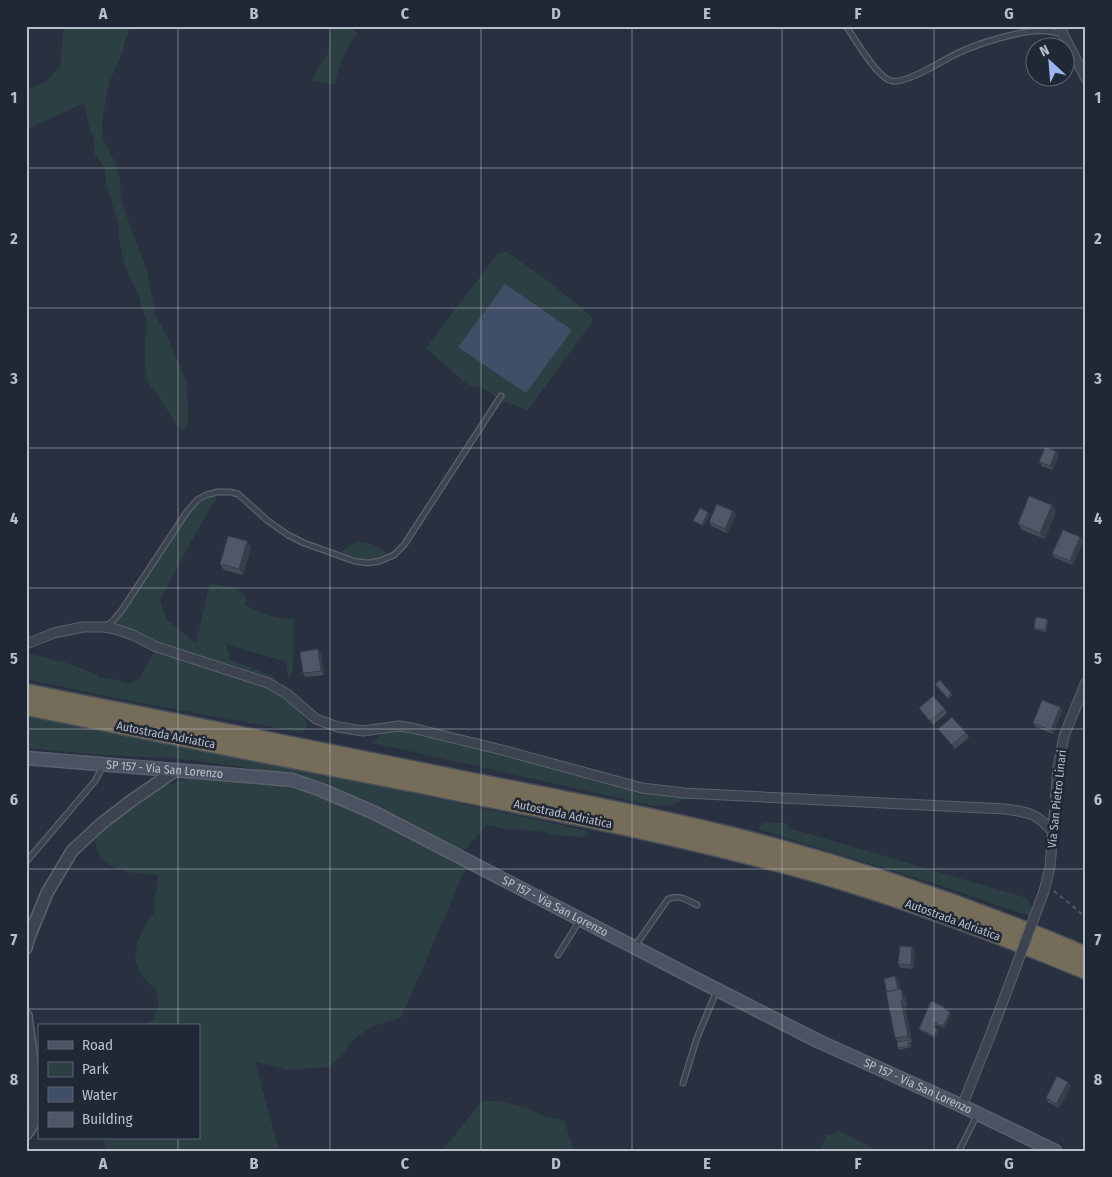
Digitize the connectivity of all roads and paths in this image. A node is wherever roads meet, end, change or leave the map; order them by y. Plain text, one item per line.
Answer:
1 (846, 26) edge
2 (1061, 30) edge
3 (1086, 78) edge
4 (501, 396) dead end
5 (104, 627) junction
6 (26, 644) edge
7 (1086, 682) edge
8 (26, 692) edge
9 (26, 707) edge
10 (26, 758) edge
11 (104, 764) junction
12 (176, 770) junction
13 (1054, 833) junction
14 (26, 862) edge
15 (1045, 889) junction
16 (697, 905) dead end
17 (1086, 918) edge
18 (581, 919) junction
19 (634, 947) junction
20 (26, 948) edge
21 (558, 955) dead end
22 (1086, 955) edge
23 (1086, 971) edge
24 (718, 990) junction
25 (26, 1016) edge
26 (683, 1083) dead end
27 (962, 1106) junction
28 (978, 1113) junction
29 (26, 1134) edge
30 (960, 1151) edge
31 (1056, 1151) edge

1 - 2 lane
2 - 3 street
4 - 5 lane
5 - 6 street
5 - 13 street
7 - 13 street, Via San Pietro Linari
8 - 22 highway, Autostrada Adriatica
9 - 23 highway, Autostrada Adriatica
10 - 11 main road, SP 157 - Via San Lorenzo
11 - 12 main road, SP 157 - Via San Lorenzo
11 - 14 lane
12 - 18 main road, SP 157 - Via San Lorenzo
12 - 20 street
13 - 15 street, Via San Pietro Linari
15 - 17 path
15 - 27 street, Via San Pietro Linari, bridge
16 - 19 lane
18 - 19 main road, SP 157 - Via San Lorenzo
18 - 21 lane
19 - 24 main road, SP 157 - Via San Lorenzo
24 - 26 lane
24 - 27 main road, SP 157 - Via San Lorenzo
25 - 29 street
27 - 28 main road, SP 157 - Via San Lorenzo
28 - 30 lane
28 - 31 main road, SP 157 - Via San Lorenzo

